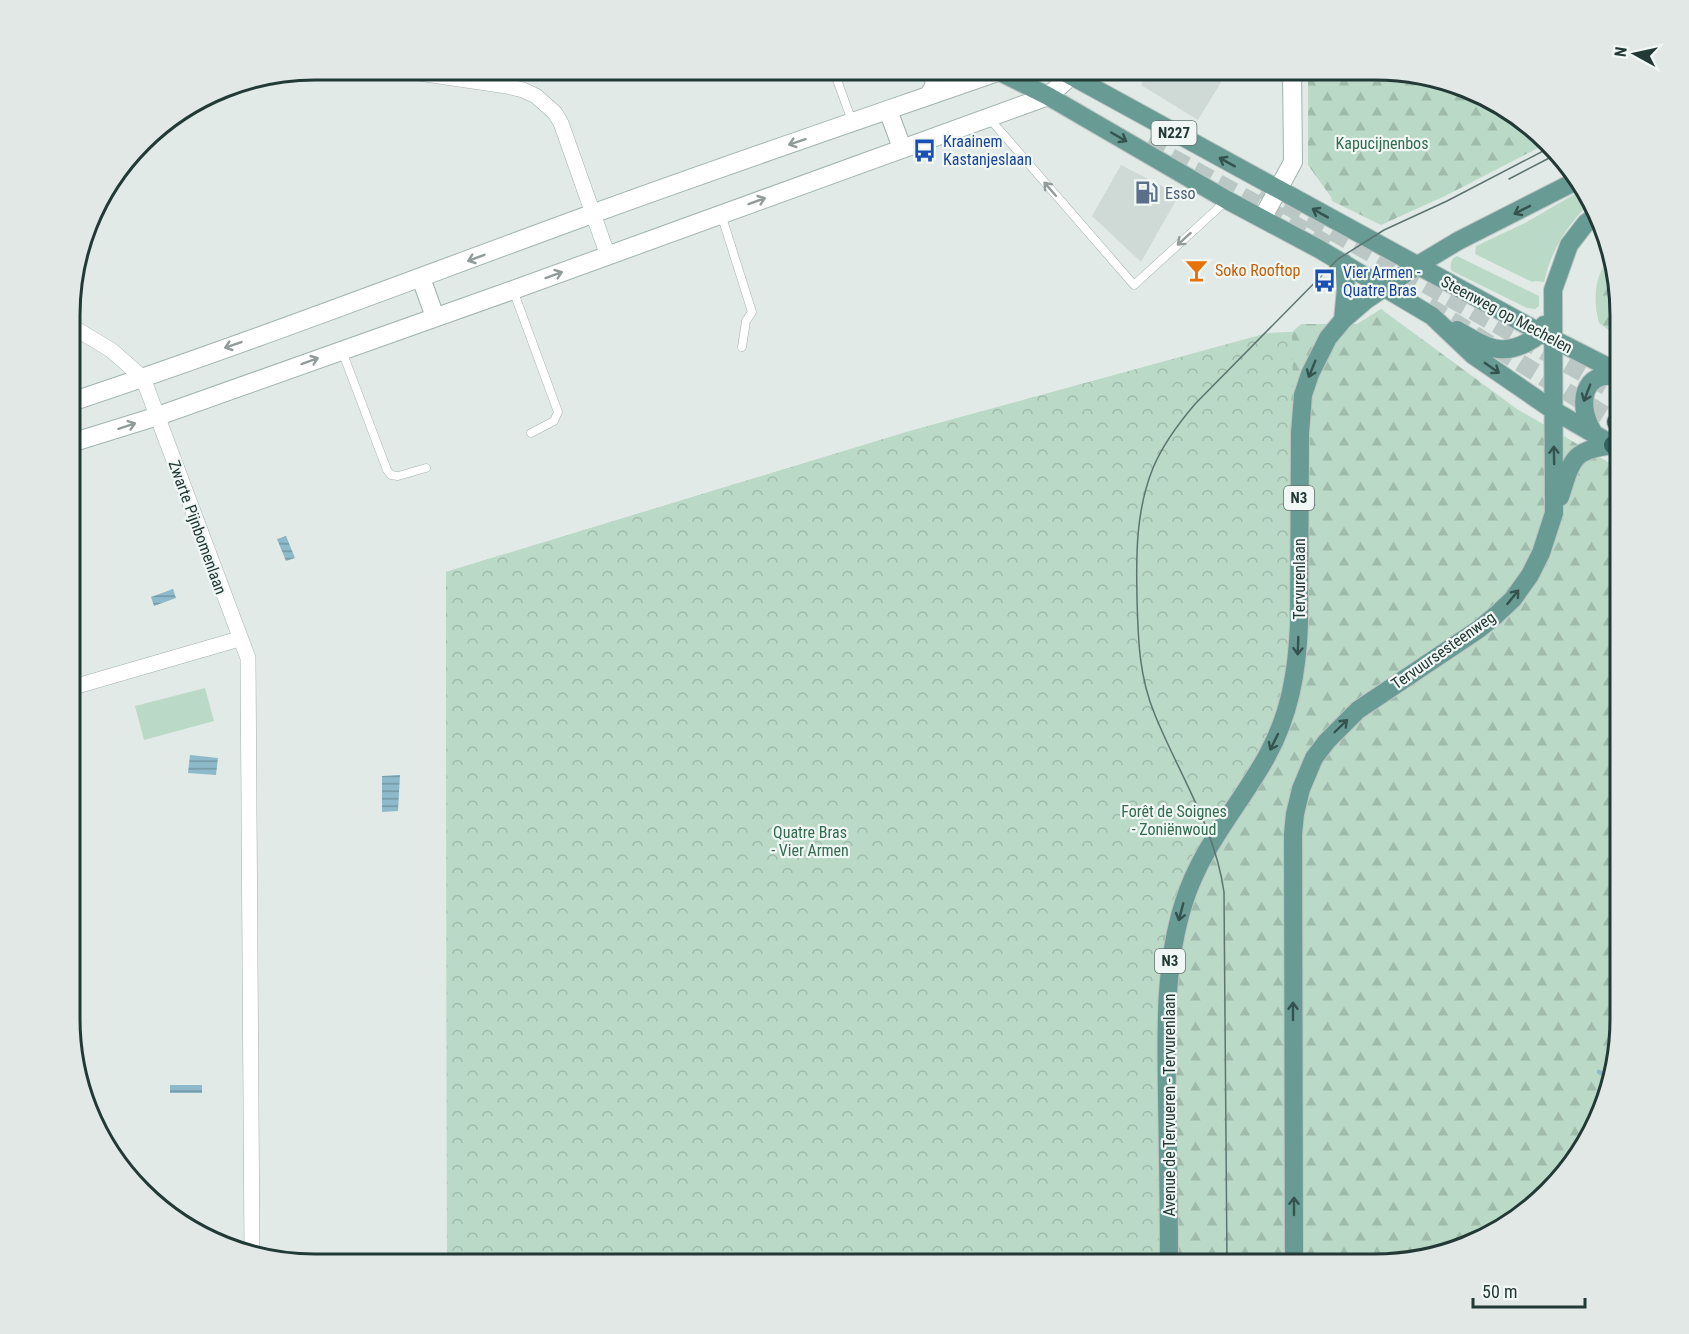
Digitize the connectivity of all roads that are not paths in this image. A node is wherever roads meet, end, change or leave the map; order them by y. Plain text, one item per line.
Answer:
1 (466, 80) edge
2 (837, 80) dead end
3 (934, 80) edge
4 (972, 80) edge
5 (1018, 80) edge
6 (1060, 80) edge
7 (1080, 80) edge
8 (1292, 80) edge
9 (928, 96) junction
10 (1048, 96) junction
11 (888, 110) junction
12 (988, 118) junction
13 (853, 123) junction
14 (902, 148) junction
15 (1570, 184) edge
16 (1278, 190) junction
17 (1227, 200) junction
18 (721, 213) junction
19 (592, 214) junction
20 (1263, 217) junction
21 (1590, 220) edge
22 (608, 256) junction
23 (1344, 263) junction
24 (1418, 265) junction
25 (421, 278) junction
26 (1386, 288) junction
27 (513, 290) junction
28 (1432, 316) junction
29 (435, 317) junction
30 (1343, 320) junction
31 (80, 331) edge
32 (1546, 336) junction
33 (742, 347) dead end
34 (342, 350) junction
35 (1610, 368) edge
36 (1610, 376) edge
37 (144, 378) junction
38 (80, 399) edge
39 (1553, 410) junction
40 (158, 416) junction
41 (531, 432) dead end
42 (1593, 432) junction
43 (80, 440) edge
44 (1610, 443) edge
45 (1610, 447) edge
46 (426, 468) dead end
47 (1554, 513) junction
48 (239, 639) junction
49 (80, 685) edge
50 (1294, 687) joint
51 (252, 1245) edge
52 (1169, 1255) edge
53 (1294, 1255) edge

1 - 19 street
2 - 13 lane
3 - 9 street
4 - 9 street
5 - 10 main road, N227
6 - 10 street
16 -> 7 main road, N227
8 - 16 street
9 - 11 street
10 - 12 street
10 -> 17 main road, N227
11 - 13 street
11 - 14 street
12 - 14 street
17 -> 12 lane
13 -> 19 street
18 -> 14 street
15 -> 24 main road, Tervurenlaan / N3
16 - 20 street
24 -> 16 main road, Steenweg op Mechelen / N227
17 - 20 main road, N227
18 - 22 street
18 - 33 lane
19 - 22 street
19 -> 25 street
20 - 23 main road, N227
21 - 32 main road
27 -> 22 street
23 - 26 main road, N227
23 - 30 main road
24 - 26 main road, Tervurenlaan / N3
24 - 32 main road, Steenweg op Mechelen / N227
25 - 29 street
25 -> 37 street
26 - 28 main road, N227
26 - 30 main road, Tervurenlaan / N3
27 - 29 street
27 - 41 lane
28 - 32 main road, N227
28 -> 39 main road
29 - 34 street
30 -> 50 main road, Tervurenlaan / N3
31 - 37 street
32 - 35 main road, Steenweg op Mechelen
32 - 39 main road, Tervuursesteenweg
40 -> 34 street
34 - 46 lane
36 -> 42 main road
37 - 38 street
37 - 40 street, Zwarte Pijnbomenlaan
39 - 42 main road
47 -> 39 main road, Tervuursesteenweg
43 -> 40 street
40 - 48 street, Zwarte Pijnbomenlaan
42 - 44 main road
45 - 47 main road
53 -> 47 main road, Tervuursesteenweg
48 - 49 street
48 - 51 street, Zwarte Pijnbomenlaan
50 -> 52 main road, Avenue de Tervueren - Tervurenlaan / N3

